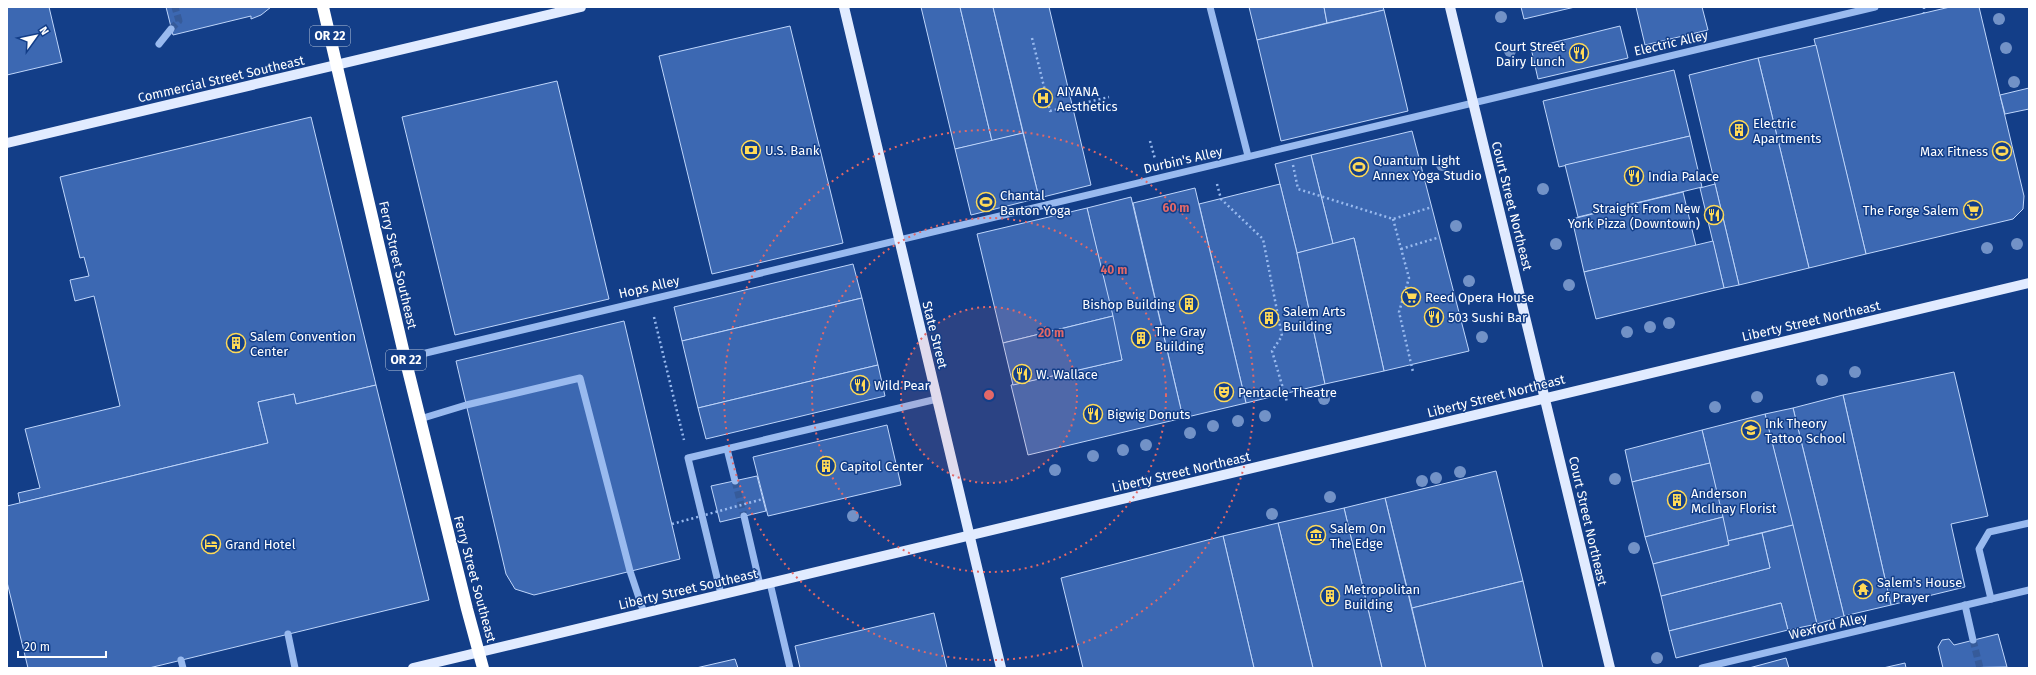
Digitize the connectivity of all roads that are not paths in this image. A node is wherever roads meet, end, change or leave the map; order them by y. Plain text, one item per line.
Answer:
1 (323, 7) edge
2 (581, 7) edge
3 (844, 7) edge
4 (1210, 7) edge
5 (1450, 7) edge
6 (1875, 7) edge
7 (171, 29) tunnel mouth
8 (159, 44) dead end
9 (337, 65) junction
10 (1473, 103) junction
11 (7, 143) edge
12 (1248, 156) junction
13 (898, 240) junction
14 (2029, 283) edge
15 (405, 358) junction
16 (1544, 398) junction
17 (937, 399) junction
18 (420, 418) junction
19 (727, 449) junction
20 (735, 481) tunnel mouth
21 (744, 516) tunnel mouth
22 (2029, 522) edge
23 (970, 535) junction
24 (765, 584) junction
25 (2029, 590) edge
26 (721, 594) junction
27 (1991, 599) junction
28 (1965, 605) junction
29 (644, 613) junction
30 (288, 634) dead end
31 (1973, 640) tunnel mouth
32 (479, 652) junction
33 (181, 660) dead end
34 (183, 668) edge
35 (295, 668) edge
36 (413, 668) edge
37 (483, 668) edge
38 (790, 668) edge
39 (1001, 668) edge
40 (1610, 668) edge
41 (1702, 668) edge

1 - 9 highway, Ferry Street Southeast / OR 22
2 - 9 main road, Commercial Street Southeast
3 - 13 main road, State Street
4 - 12 lane
5 - 10 main road, Court Street Northeast
6 - 10 lane, Electric Alley
7 - 8 lane
9 - 11 main road, Commercial Street Southeast
9 - 15 highway, Ferry Street Southeast / OR 22
10 - 12 lane, Durbin's Alley
10 - 16 main road, Court Street Northeast
12 - 13 lane, Durbin's Alley
13 - 15 lane, Hops Alley
13 - 17 main road, State Street
14 - 16 main road, Liberty Street Northeast
15 - 18 highway, Ferry Street Southeast / OR 22
16 - 23 main road, Liberty Street Northeast
16 - 40 main road, Court Street Northeast
17 - 19 lane
17 - 23 main road, State Street
18 - 29 lane
18 - 32 highway, Ferry Street Southeast / OR 22
19 - 20 lane
19 - 26 lane
21 - 24 lane
22 - 27 lane
23 - 24 main road, Liberty Street Southeast
23 - 39 main road, State Street
24 - 26 main road, Liberty Street Southeast
24 - 38 lane
25 - 27 lane, Wexford Alley
26 - 29 main road, Liberty Street Southeast
27 - 28 lane, Wexford Alley
28 - 31 lane
28 - 41 lane, Wexford Alley
29 - 32 main road, Liberty Street Southeast
30 - 35 lane
32 - 36 main road, Liberty Street Southeast
32 - 37 highway, Ferry Street Southeast / OR 22
33 - 34 lane

